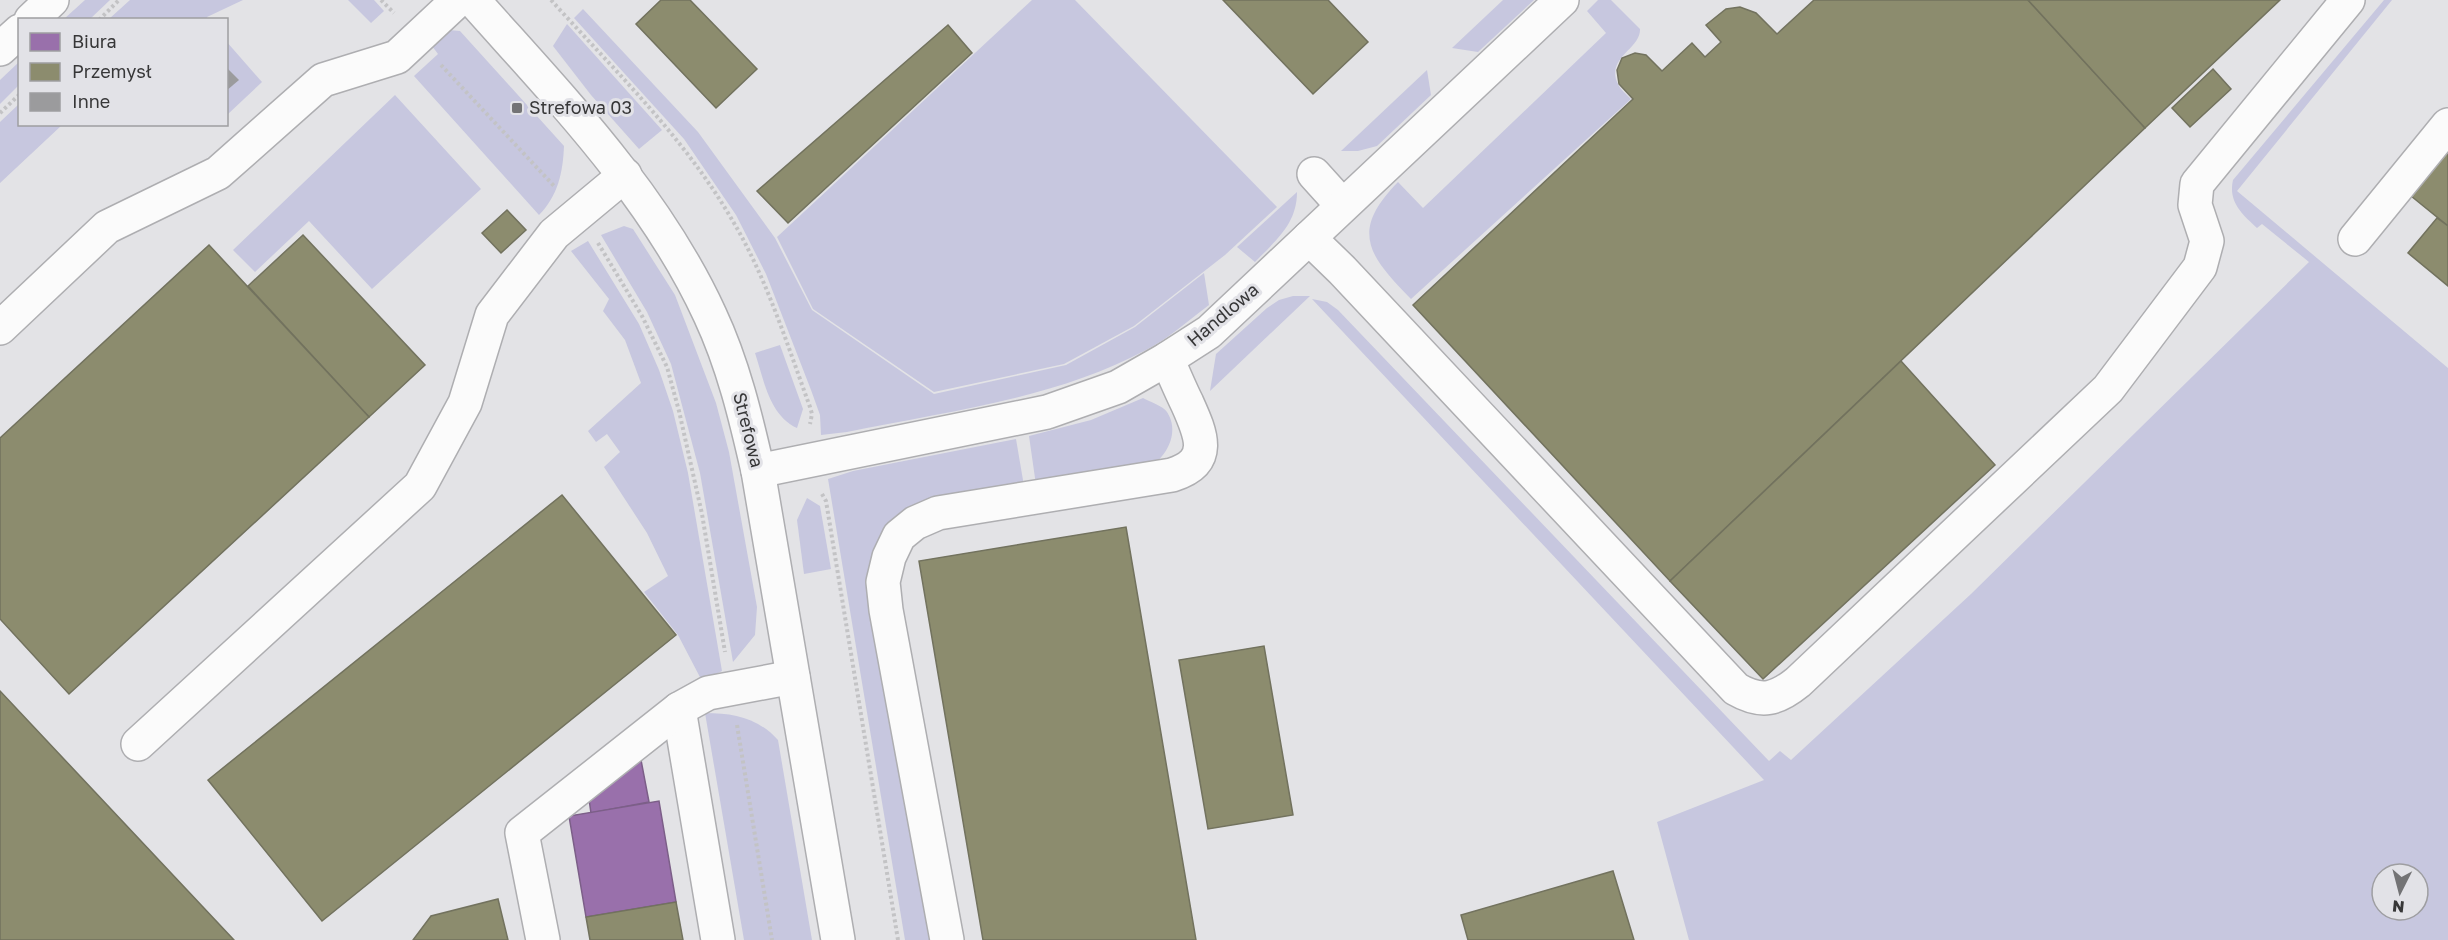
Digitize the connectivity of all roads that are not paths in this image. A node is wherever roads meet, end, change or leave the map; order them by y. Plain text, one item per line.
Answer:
1 (52, 0) edge
2 (1562, 0) edge
3 (2348, 0) edge
4 (479, 3) edge
5 (34, 18) edge
6 (18, 33) edge
7 (0, 49) edge
8 (2448, 125) edge
9 (1314, 174) dead end
10 (625, 175) junction
11 (1342, 205) junction
12 (1309, 238) junction
13 (2355, 239) dead end
14 (0, 328) edge
15 (1167, 359) junction
16 (758, 471) junction
17 (793, 677) junction
18 (679, 709) junction
19 (138, 744) dead end
20 (543, 940) edge
21 (718, 940) edge
22 (838, 940) edge
23 (947, 940) edge

1 - 5 street
2 - 11 street, Handlowa
3 - 12 street
4 - 10 street, Strefowa
4 - 14 street
6 - 7 street
8 - 13 street
9 - 11 street
10 - 16 street, Strefowa
10 - 19 street
11 - 12 street, Handlowa
12 - 15 street, Handlowa
15 - 16 street, Handlowa
15 - 23 street
16 - 17 street, Strefowa
17 - 18 street
17 - 22 street, Strefowa
18 - 20 street
18 - 21 street

